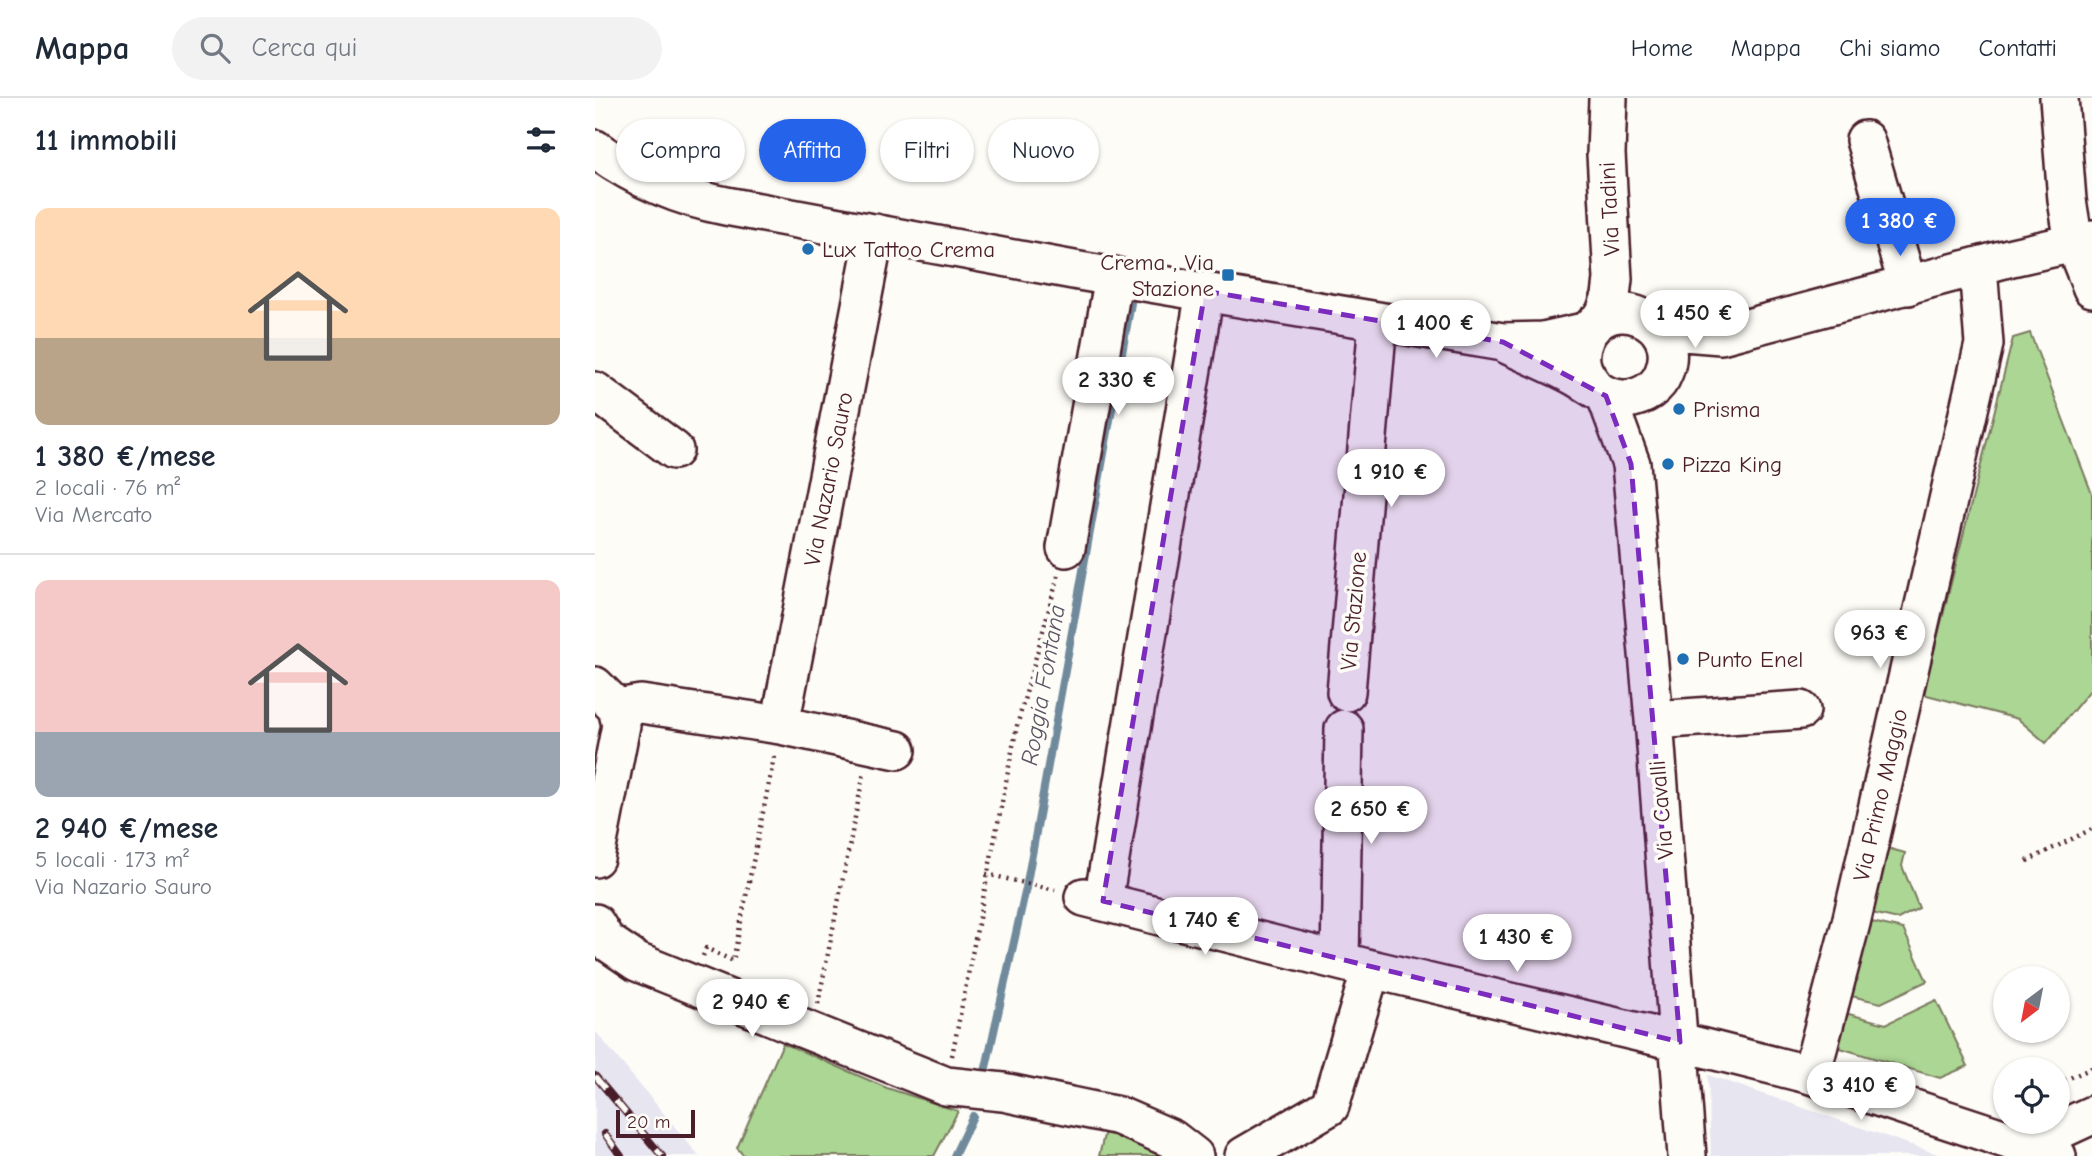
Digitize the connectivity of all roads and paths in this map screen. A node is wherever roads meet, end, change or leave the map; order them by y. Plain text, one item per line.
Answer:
1 (1608, 98) edge
2 (2059, 98) edge
3 (1865, 140) dead end
4 (601, 165) edge
5 (875, 233) junction
6 (2083, 241) edge
7 (1977, 267) junction
8 (1114, 276) junction
9 (1908, 286) junction
10 (2092, 288) edge
11 (1205, 291) junction
12 (1378, 321) junction
13 (1595, 324) junction
14 (1659, 330) junction
15 (1721, 335) junction
16 (1503, 342) junction
17 (1657, 382) junction
18 (595, 391) edge
19 (1600, 391) junction
20 (674, 450) dead end
21 (1631, 464) junction
22 (1066, 548) joint
23 (1346, 692) dead end
24 (606, 697) edge
25 (1801, 710) dead end
26 (1654, 720) junction
27 (780, 725) junction
28 (1344, 729) dead end
29 (883, 747) joint
30 (600, 803) edge
31 (2092, 830) edge
32 (595, 858) edge
33 (2027, 861) dead end
34 (986, 874) junction
35 (1093, 899) junction
36 (595, 923) edge
37 (1355, 965) junction
38 (694, 984) junction
39 (807, 1031) junction
40 (1680, 1042) junction
41 (2092, 1068) edge
42 (1811, 1075) junction
43 (2070, 1078) edge
44 (953, 1087) junction
45 (2092, 1115) edge
46 (2041, 1151) edge
47 (1194, 1156) edge
48 (1244, 1156) edge
49 (1687, 1156) edge

1 - 13 street, Via Tadini
2 - 6 street
3 - 9 street
4 - 5 street
5 - 8 street
5 - 27 street, Via Nazario Sauro
6 - 7 street
6 - 10 street
7 - 9 street
7 - 42 street, Via Primo Maggio
8 - 11 street
8 - 22 street
9 - 15 street
11 - 12 street
11 - 35 street
12 - 16 street
12 - 23 street, Via Stazione
13 - 14 street
13 - 16 street
13 - 19 street
14 - 15 street
14 - 17 street
15 - 17 street
16 - 19 street
17 - 19 street
17 - 21 street, Via Cavalli
18 - 20 street
19 - 21 street, Via Cavalli
21 - 26 street, Via Cavalli
22 - 34 path
24 - 27 street
24 - 30 street
25 - 26 street
26 - 40 street, Via Cavalli
27 - 29 street
27 - 38 path
28 - 37 street
29 - 39 path
30 - 32 street
31 - 33 path
34 - 35 path
34 - 44 path
35 - 37 street
36 - 38 street
37 - 40 street
37 - 48 street
38 - 39 street
39 - 44 street
40 - 42 street
40 - 49 street, Via Cavalli
41 - 43 path
42 - 46 street
44 - 47 street
45 - 46 street

